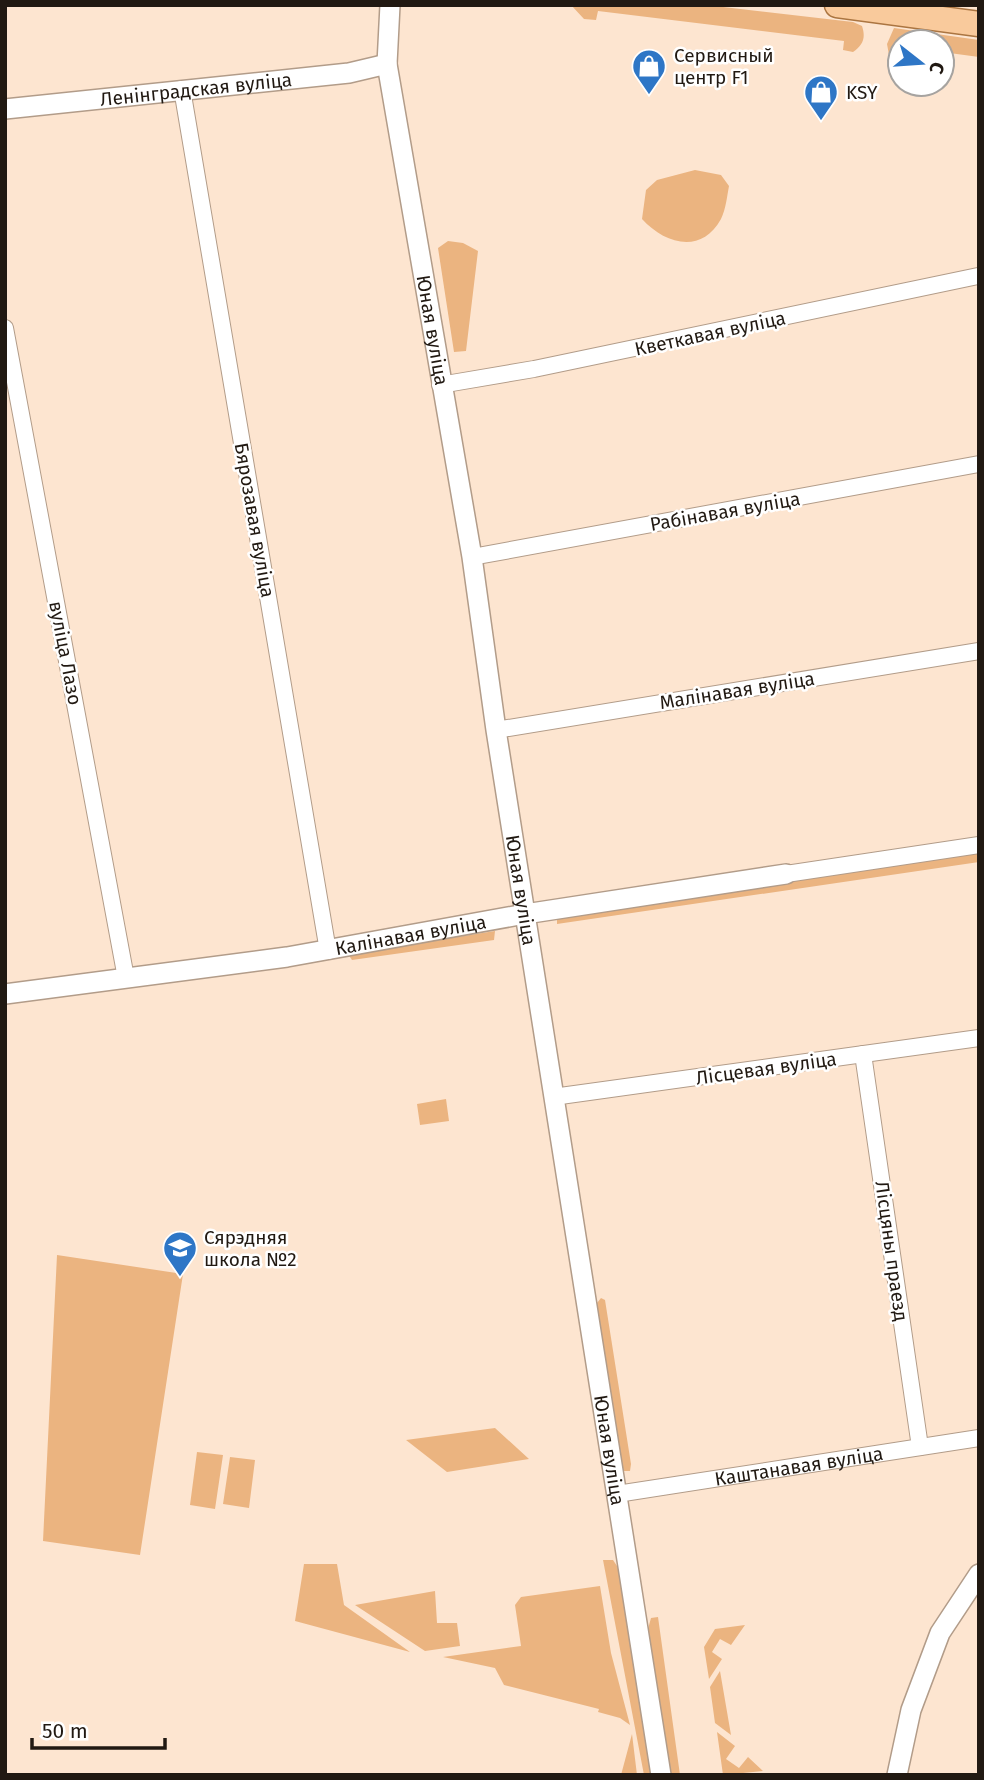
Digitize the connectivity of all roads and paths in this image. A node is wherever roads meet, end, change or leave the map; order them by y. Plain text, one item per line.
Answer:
1 (390, 5) edge
2 (837, 5) edge
3 (979, 24) edge
4 (387, 64) junction
5 (182, 89) junction
6 (5, 109) edge
7 (978, 276) edge
8 (5, 328) edge
9 (440, 385) junction
10 (979, 464) edge
11 (472, 557) junction
12 (979, 651) edge
13 (496, 730) junction
14 (979, 845) edge
15 (786, 874) joint
16 (525, 914) junction
17 (328, 951) junction
18 (126, 978) junction
19 (5, 994) edge
20 (979, 1038) edge
21 (863, 1054) junction
22 (553, 1097) junction
23 (979, 1438) edge
24 (920, 1447) junction
25 (617, 1494) junction
26 (979, 1574) edge
27 (661, 1775) edge
28 (897, 1775) edge

1 - 4 street, Юная вуліца
2 - 3 main road
4 - 5 street, Ленінградская вуліца
4 - 9 street, Юная вуліца
5 - 6 street, Ленінградская вуліца
5 - 17 street, Бярозавая вуліца
7 - 9 street, Кветкавая вуліца
8 - 18 street, вуліца Лазо
9 - 11 street, Юная вуліца
10 - 11 street, Рабінавая вуліца
11 - 13 street, Юная вуліца
12 - 13 street, Малінавая вуліца
13 - 16 street, Юная вуліца
14 - 15 street, Калінавая вуліца
15 - 16 street, Калінавая вуліца
16 - 17 street, Калінавая вуліца
16 - 22 street, Юная вуліца
17 - 18 street, Калінавая вуліца
18 - 19 street, Калінавая вуліца
20 - 21 street, Лісцевая вуліца
21 - 22 street, Лісцевая вуліца
21 - 24 street, Лісцяны праезд
22 - 25 street, Юная вуліца
23 - 24 street, Каштанавая вуліца
24 - 25 street, Каштанавая вуліца
25 - 27 street, Юная вуліца
26 - 28 street

